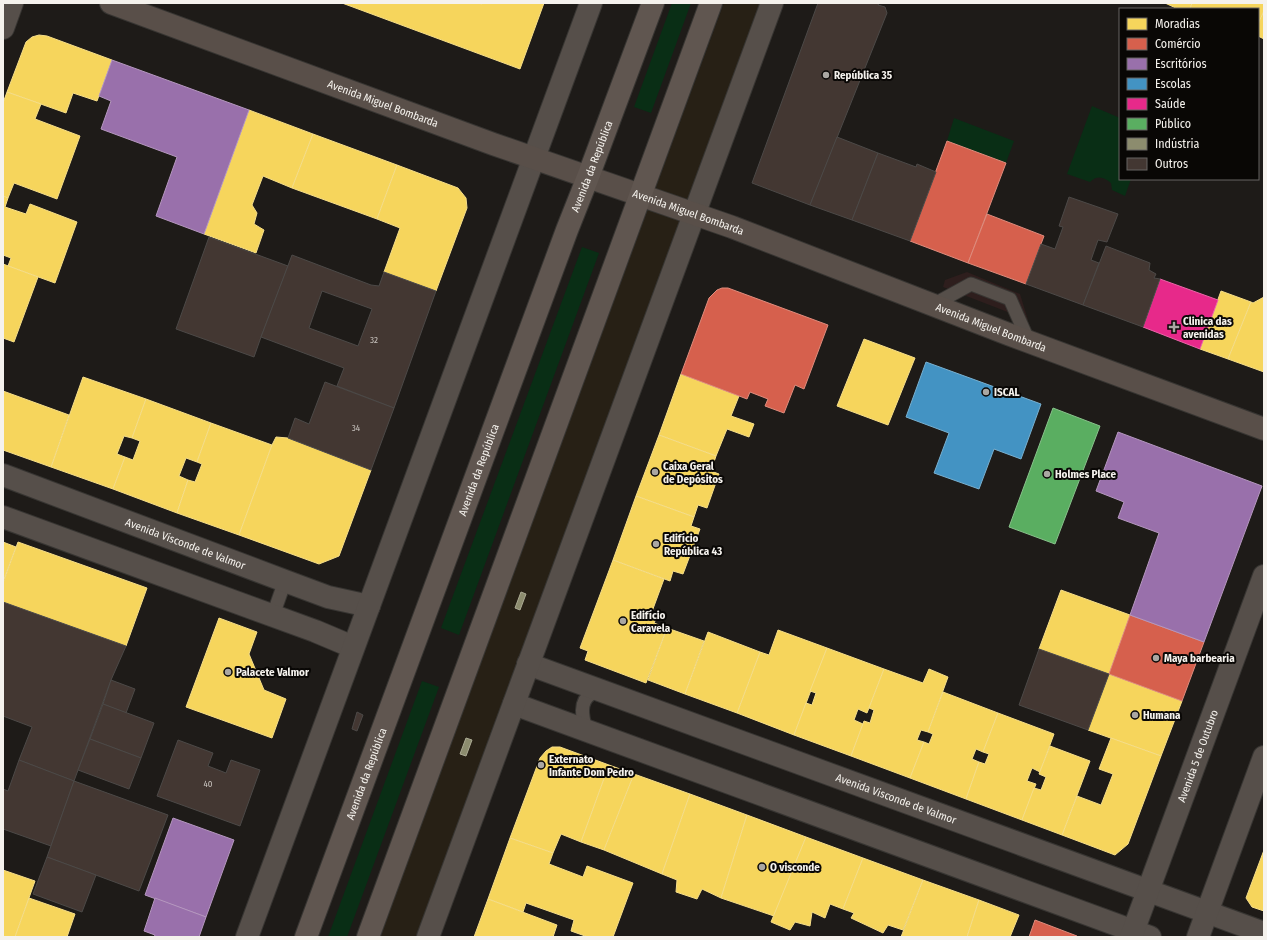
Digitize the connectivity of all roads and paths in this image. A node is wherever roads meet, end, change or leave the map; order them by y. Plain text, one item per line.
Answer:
1 (12, 3) edge
2 (110, 3) edge
3 (592, 3) edge
4 (653, 3) edge
5 (711, 3) edge
6 (772, 3) edge
7 (3, 28) edge
8 (533, 158) junction
9 (588, 177) junction
10 (640, 195) junction
11 (694, 214) junction
12 (933, 305) junction
13 (1030, 342) junction
14 (1264, 429) edge
15 (3, 475) edge
16 (3, 517) edge
17 (1264, 576) edge
18 (285, 581) junction
19 (369, 606) junction
20 (273, 615) junction
21 (353, 648) junction
22 (528, 664) junction
23 (601, 691) junction
24 (514, 704) junction
25 (586, 731) junction
26 (1264, 757) edge
27 (1148, 890) junction
28 (1207, 912) junction
29 (1264, 933) edge
30 (1138, 935) edge
31 (247, 937) edge
32 (306, 937) edge
33 (368, 937) edge
34 (428, 937) edge
35 (1198, 937) edge

1 - 7 street
2 - 8 street, Avenida Miguel Bombarda
3 - 8 street
4 - 9 main road, Avenida da República
5 - 10 main road
6 - 11 street
8 - 9 street, Avenida Miguel Bombarda
8 - 19 street
9 - 10 street, Avenida Miguel Bombarda
9 - 32 main road, Avenida da República
10 - 11 street, Avenida Miguel Bombarda
10 - 33 main road
11 - 12 street, Avenida Miguel Bombarda
11 - 22 street
12 - 13 street, Avenida Miguel Bombarda
12 - 13 lane
13 - 14 street, Avenida Miguel Bombarda
15 - 18 street, Avenida Visconde de Valmor
16 - 20 street
17 - 27 street, Avenida 5 de Outubro
18 - 19 street, Avenida Visconde de Valmor
18 - 20 lane
19 - 21 street
20 - 21 street
21 - 31 street
22 - 23 street, Avenida Visconde de Valmor
22 - 24 street
23 - 25 lane
23 - 27 street, Avenida Visconde de Valmor
24 - 25 street
24 - 34 street
25 - 30 street
26 - 28 street
27 - 28 street, Avenida Visconde de Valmor
27 - 30 street, Avenida 5 de Outubro
28 - 29 street, Avenida Visconde de Valmor
28 - 35 street

